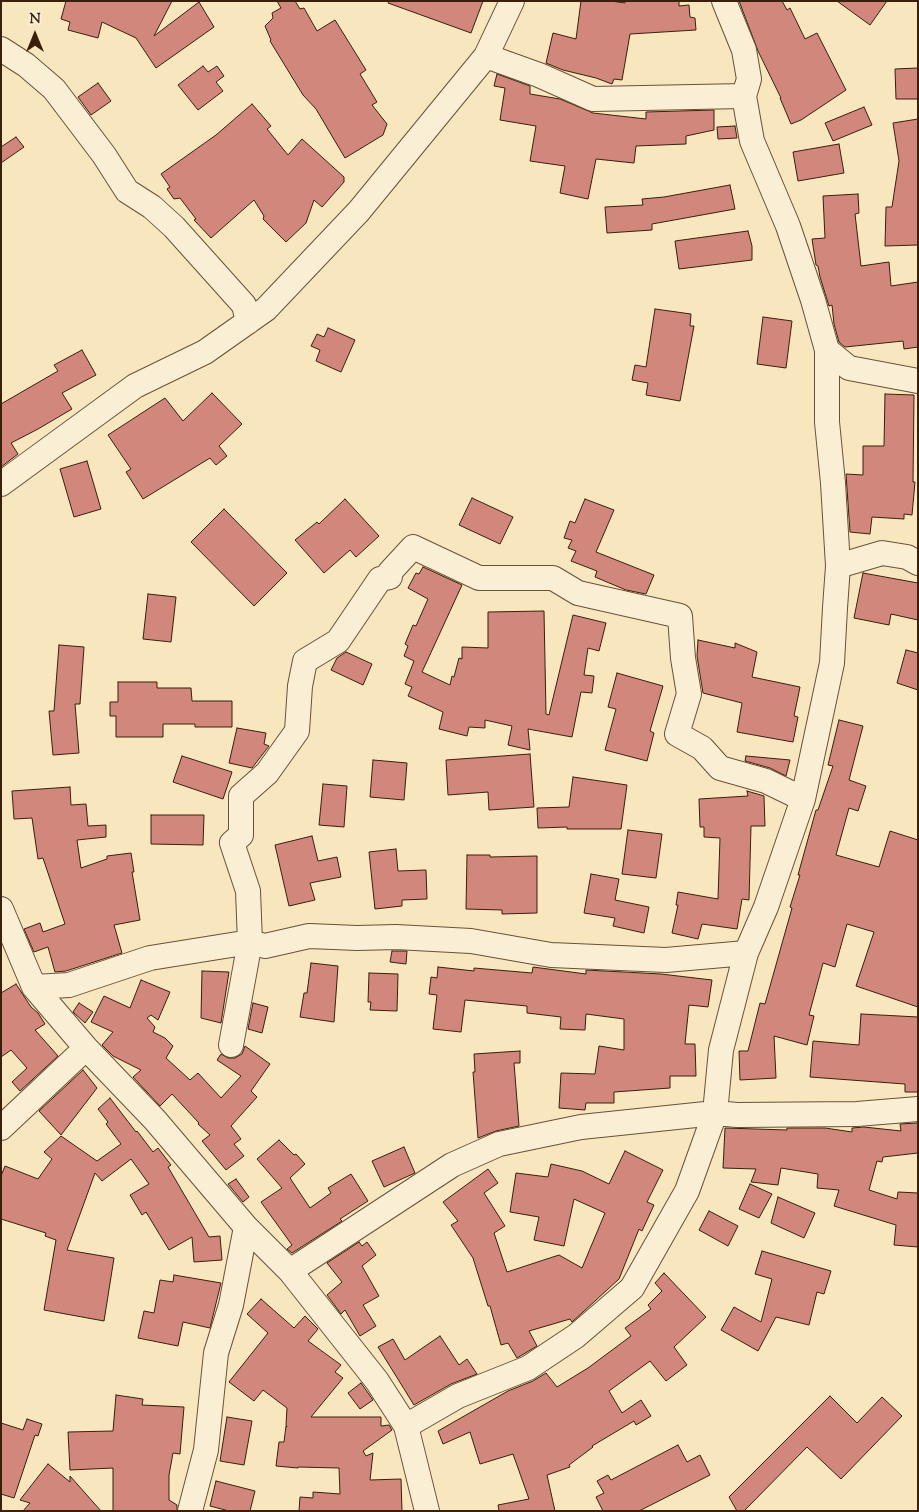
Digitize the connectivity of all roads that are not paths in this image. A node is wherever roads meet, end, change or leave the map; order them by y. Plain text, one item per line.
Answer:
1 (512, 1) edge
2 (724, 1) edge
3 (1, 49) edge
4 (486, 56) junction
5 (744, 96) junction
6 (248, 322) junction
7 (827, 350) junction
8 (849, 368) junction
9 (918, 381) edge
10 (827, 384) junction
11 (1, 484) edge
12 (918, 563) edge
13 (838, 566) junction
14 (803, 799) junction
15 (1, 908) edge
16 (250, 942) junction
17 (746, 953) junction
18 (34, 987) junction
19 (231, 1045) dead end
20 (86, 1048) junction
21 (918, 1110) edge
22 (715, 1113) junction
23 (1, 1128) edge
24 (246, 1227) junction
25 (290, 1271) junction
26 (406, 1426) junction
27 (190, 1511) edge
28 (428, 1511) edge

1 - 4 street
2 - 5 street
3 - 6 street
4 - 5 street
4 - 6 street
5 - 7 street
6 - 11 street
7 - 8 street
7 - 10 street
8 - 9 street
8 - 10 street
10 - 13 street
12 - 13 street
13 - 14 street
14 - 16 street
14 - 17 street
15 - 18 street
16 - 17 street
16 - 18 street
16 - 19 street
17 - 22 street
18 - 20 street
20 - 23 street
20 - 24 street
21 - 22 street
22 - 25 street
22 - 26 street
24 - 25 street
24 - 27 street
25 - 26 street
26 - 28 street

